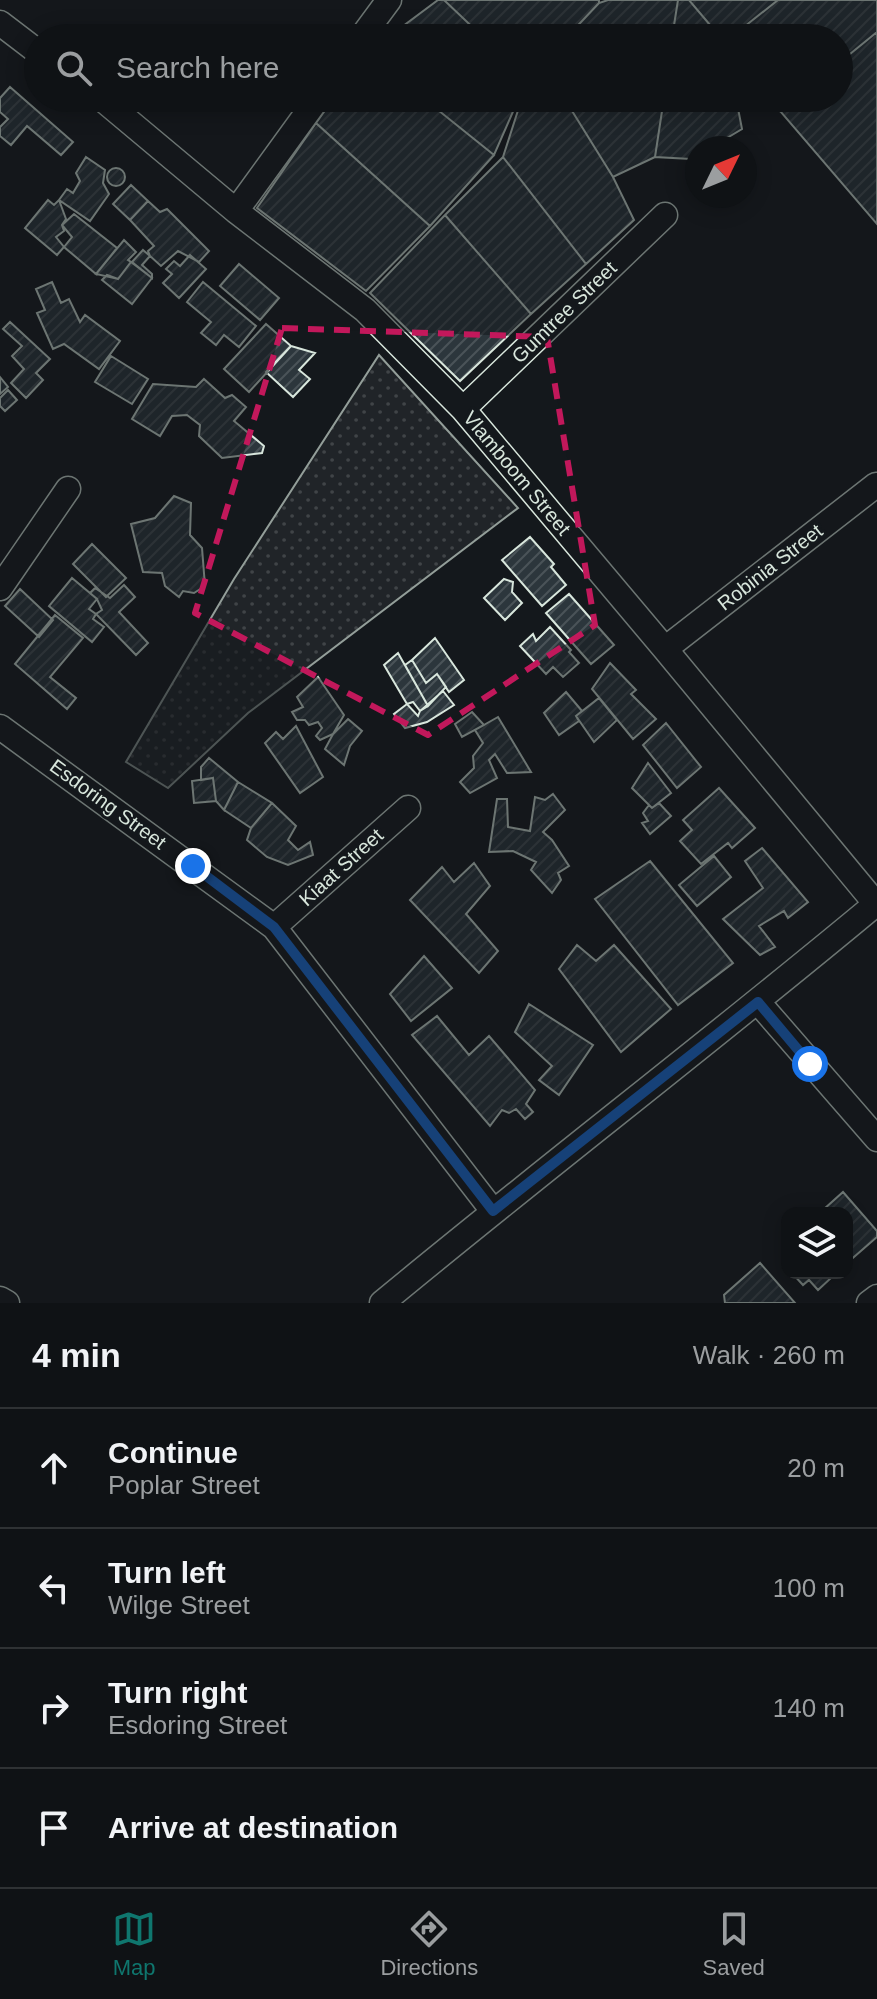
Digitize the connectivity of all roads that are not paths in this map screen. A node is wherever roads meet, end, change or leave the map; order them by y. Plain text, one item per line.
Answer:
1 (389, 0) edge
2 (0, 23) edge
3 (371, 24) edge
4 (24, 41) edge
5 (118, 112) edge
6 (308, 112) edge
7 (236, 211) junction
8 (665, 215) dead end
9 (463, 409) junction
10 (876, 485) edge
11 (68, 489) dead end
12 (0, 588) edge
13 (665, 649) junction
14 (0, 727) edge
15 (408, 808) dead end
16 (876, 904) edge
17 (274, 927) junction
18 (758, 1002) junction
19 (877, 1139) edge
20 (493, 1211) junction
21 (877, 1297) edge
22 (0, 1299) edge
23 (7, 1303) edge
24 (382, 1303) edge
25 (869, 1303) edge

1 - 3 street
2 - 4 street
5 - 7 street, Vlamboom Street
6 - 7 street
7 - 9 street, Vlamboom Street
8 - 9 street, Gumtree Street
9 - 13 street, Vlamboom Street
10 - 13 street, Robinia Street
11 - 12 street
13 - 16 street, Vlamboom Street
14 - 17 street, Esdoring Street
15 - 17 street, Kiaat Street
16 - 18 street
17 - 20 street, Esdoring Street
18 - 19 street
18 - 20 street
20 - 24 street
21 - 25 street
22 - 23 street

